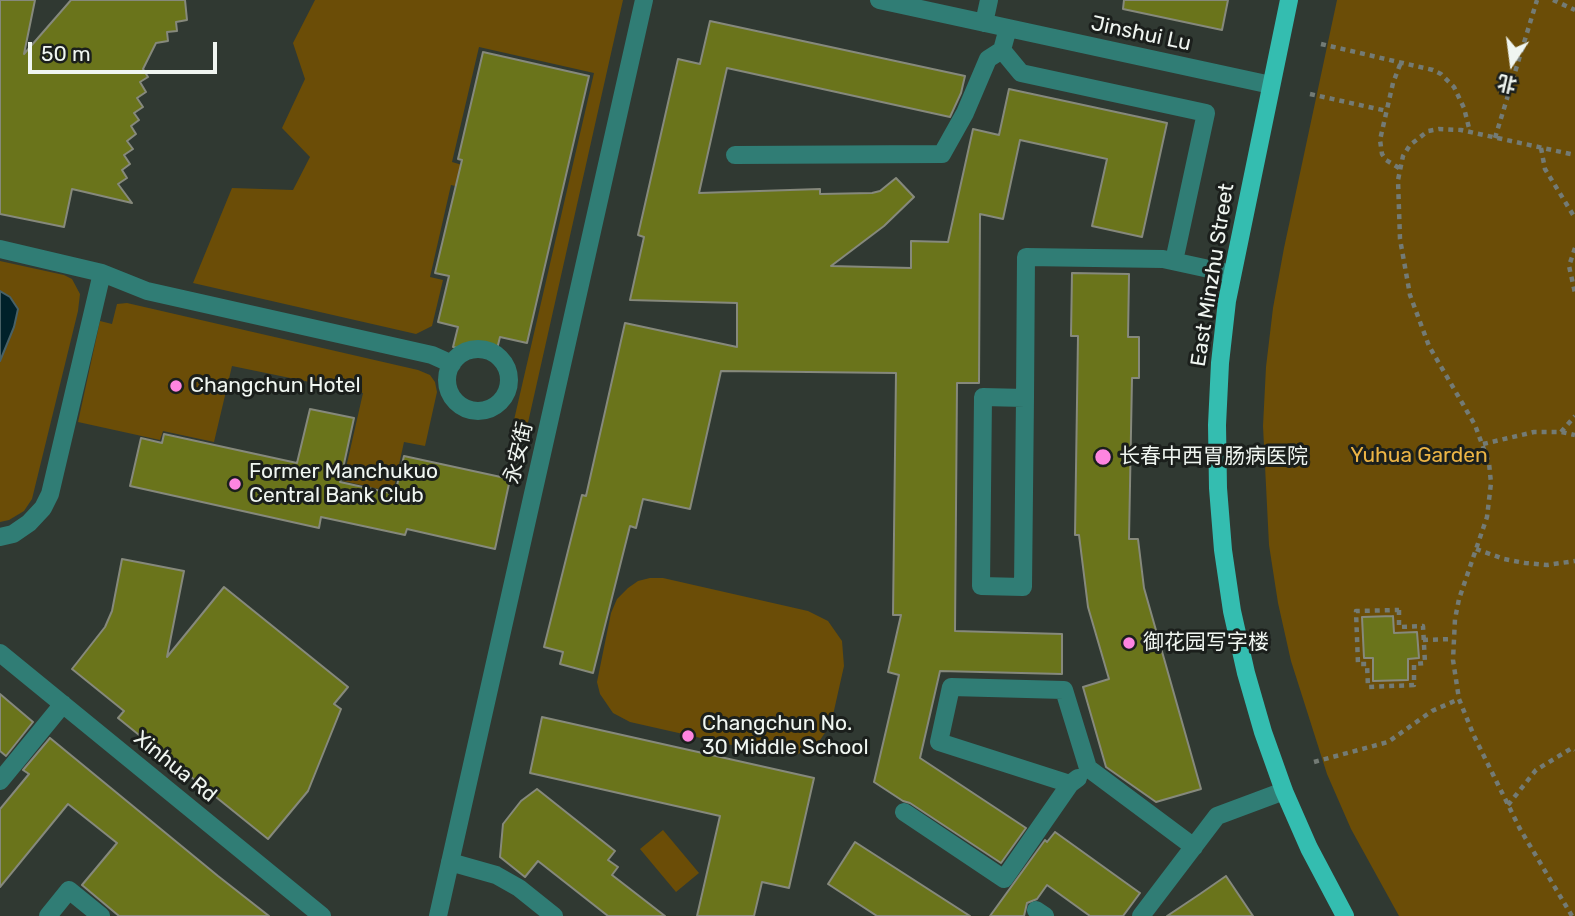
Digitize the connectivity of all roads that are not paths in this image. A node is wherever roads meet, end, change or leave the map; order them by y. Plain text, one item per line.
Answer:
1 (644, 0) edge
2 (879, 0) edge
3 (989, 0) edge
4 (1289, 0) edge
5 (984, 23) junction
6 (1007, 28) junction
7 (1002, 50) junction
8 (1271, 85) junction
9 (735, 155) dead end
10 (0, 249) edge
11 (1174, 261) junction
12 (102, 273) junction
13 (1232, 274) junction
14 (452, 364) dead end
15 (1025, 398) junction
16 (0, 537) edge
17 (0, 653) edge
18 (63, 704) junction
19 (1088, 768) junction
20 (0, 781) edge
21 (1070, 784) junction
22 (1284, 791) junction
23 (904, 812) dead end
24 (1194, 847) junction
25 (450, 862) junction
26 (48, 916) edge
27 (100, 916) edge
28 (322, 916) edge
29 (438, 916) edge
30 (554, 916) edge
31 (1141, 916) edge
32 (1345, 916) edge

1 - 25 street, 永安街
2 - 5 street, Jinshui Lu
3 - 5 street
4 - 8 main road, East Minzhu Street
5 - 6 street, Jinshui Lu
6 - 7 street
6 - 8 street, Jinshui Lu
7 - 9 street
7 - 11 street
8 - 13 main road, East Minzhu Street
10 - 12 street
11 - 13 street
11 - 15 street
12 - 14 street
12 - 16 street
13 - 22 main road, East Minzhu Street
15 - 15 street
17 - 18 street, Xinhua Rd
18 - 20 street
18 - 28 street, Xinhua Rd
19 - 21 street
19 - 21 street
19 - 24 street
21 - 23 street
22 - 24 street
22 - 32 main road, East Minzhu Street
24 - 31 street
25 - 29 street, 永安街
25 - 30 street
26 - 27 street

